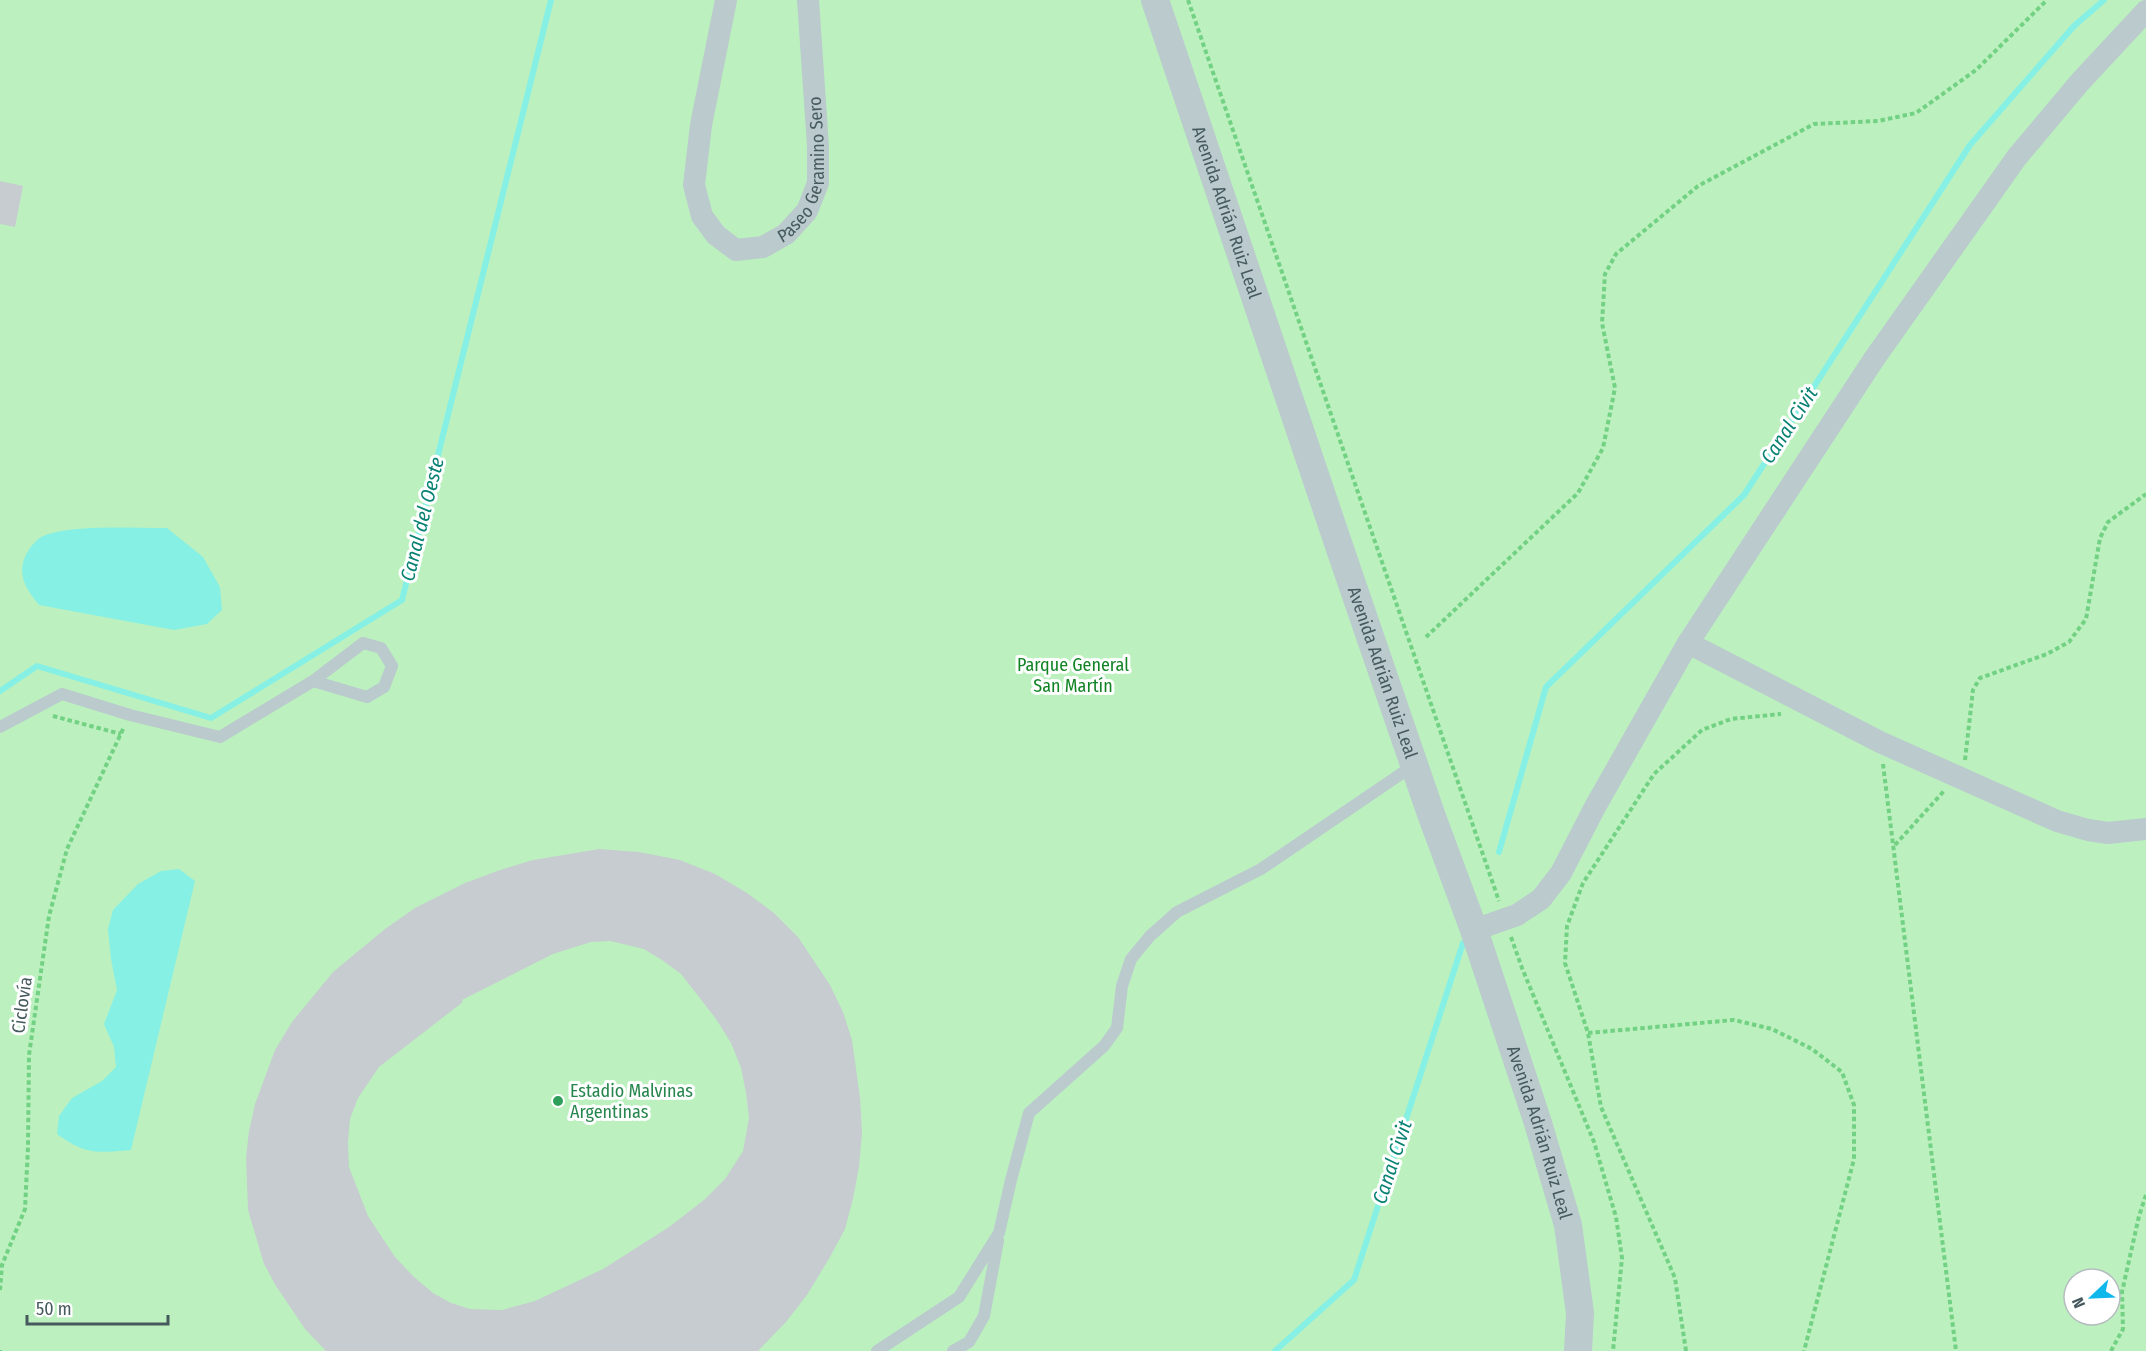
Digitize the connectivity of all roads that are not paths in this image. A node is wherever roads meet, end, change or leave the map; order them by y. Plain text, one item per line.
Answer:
1 (726, 0) edge
2 (808, 0) edge
3 (1155, 0) edge
4 (2146, 11) edge
5 (1688, 643) junction
6 (313, 681) junction
7 (0, 728) edge
8 (1414, 765) junction
9 (2146, 829) edge
10 (1474, 930) junction
11 (999, 1233) junction
12 (877, 1351) edge
13 (953, 1351) edge
14 (1578, 1351) edge

1 - 2 street, Paseo Geramino Sero
3 - 8 street, Avenida Adrián Ruiz Leal
4 - 5 street
5 - 9 street
5 - 10 street
6 - 6 lane
6 - 7 lane
8 - 10 street, Avenida Adrián Ruiz Leal
8 - 11 lane
10 - 14 street, Avenida Adrián Ruiz Leal
11 - 12 lane
11 - 13 lane

